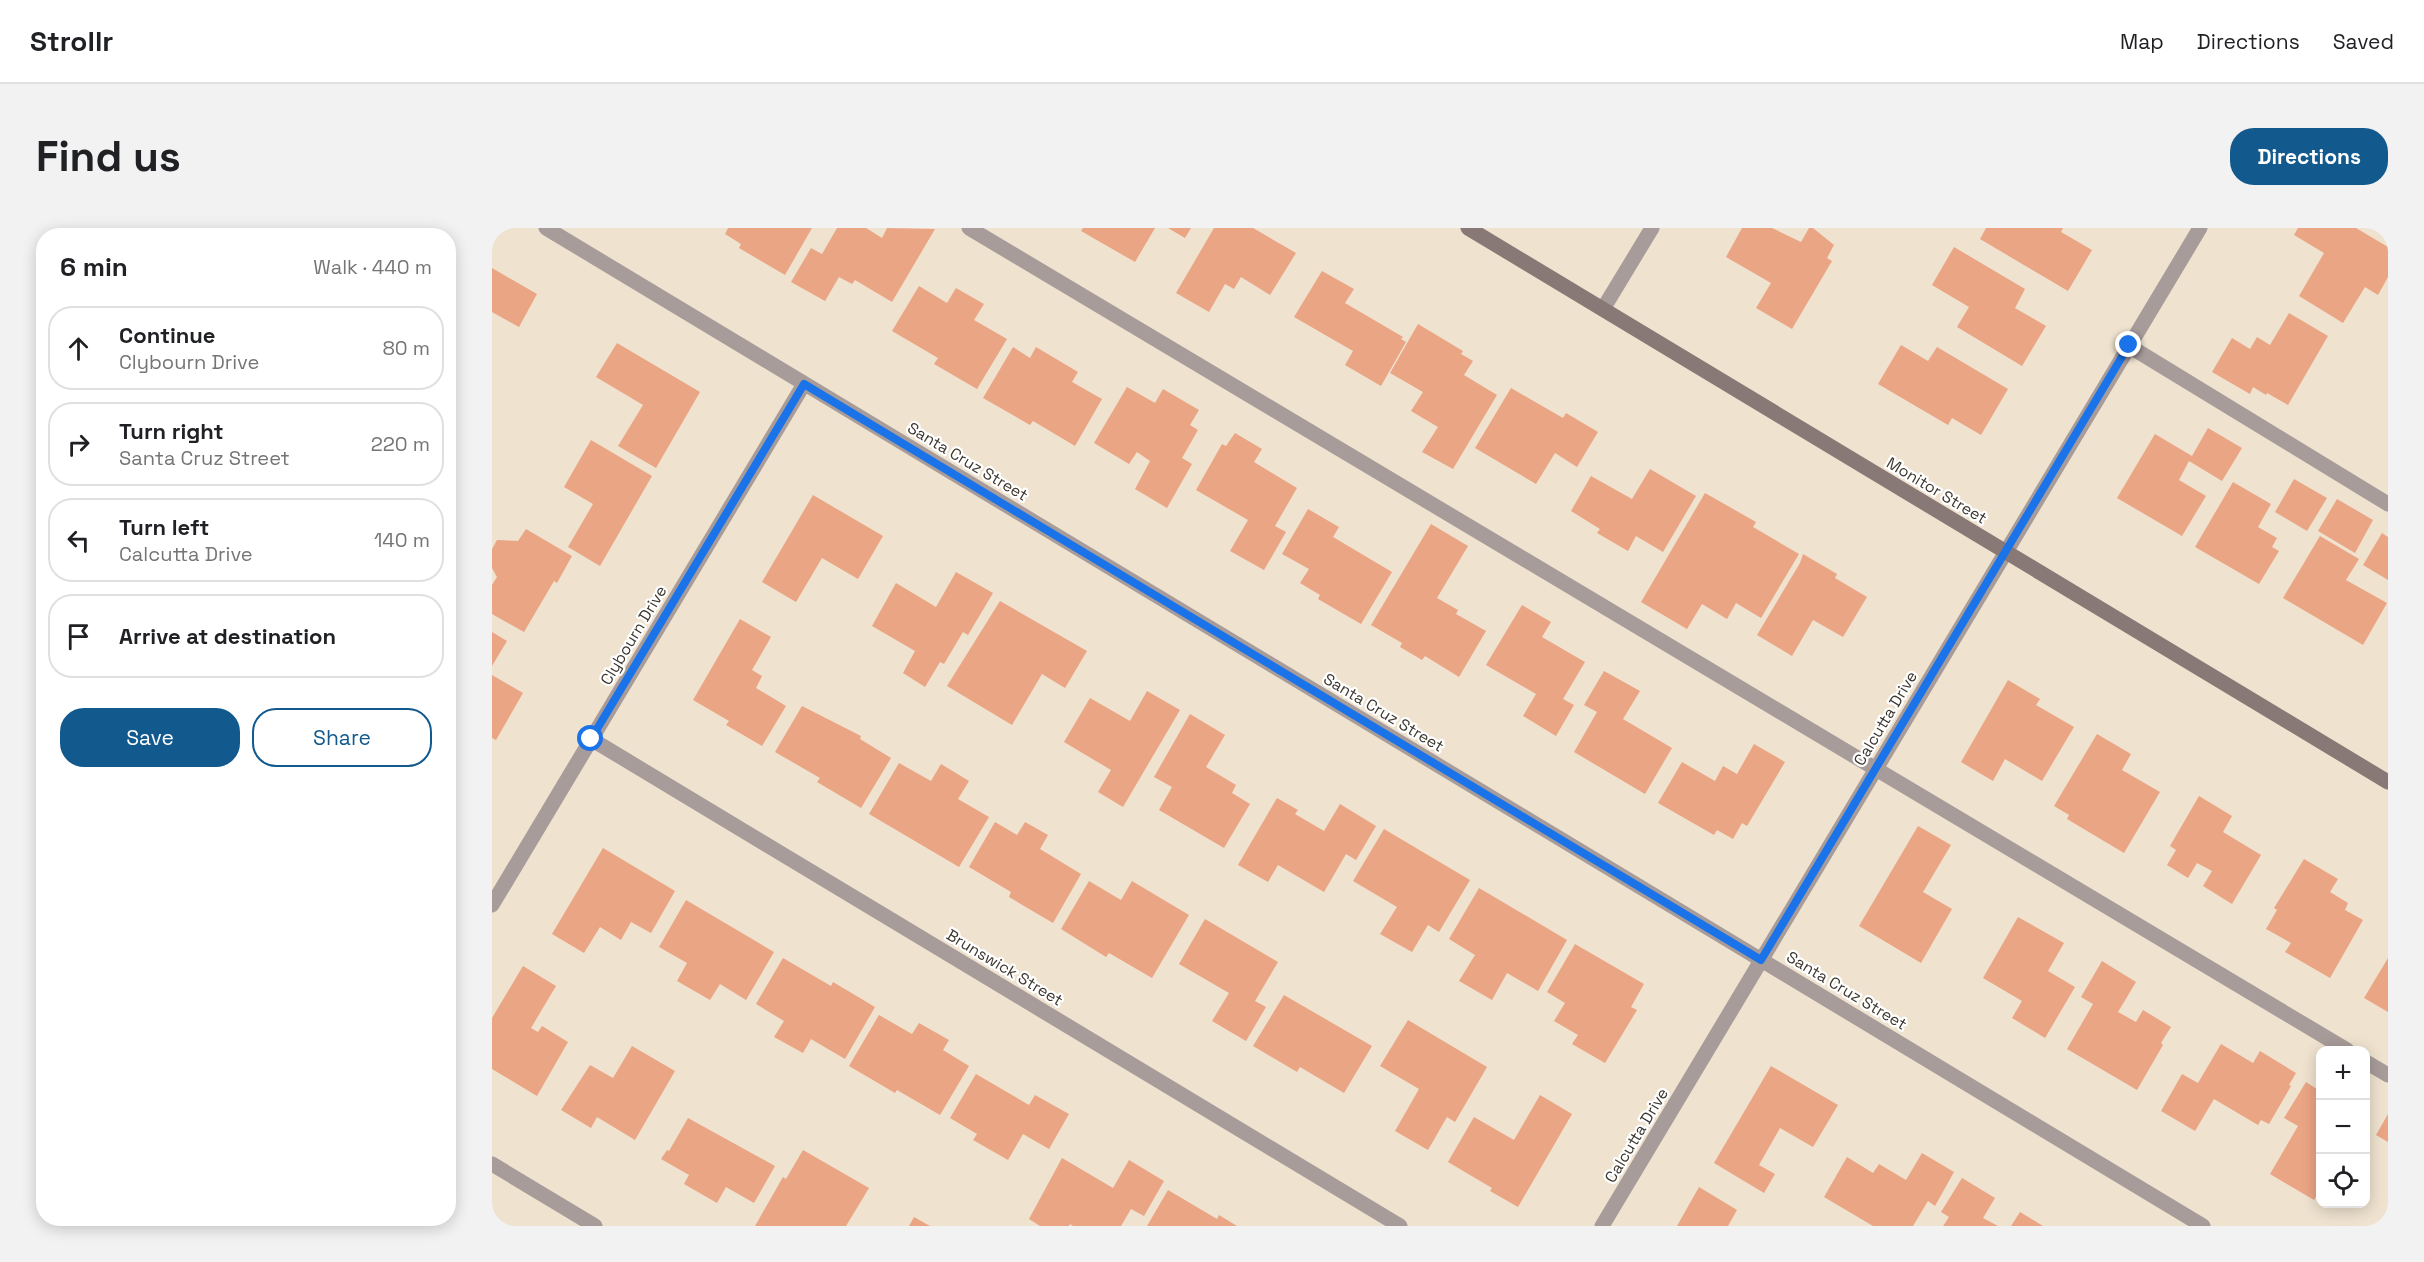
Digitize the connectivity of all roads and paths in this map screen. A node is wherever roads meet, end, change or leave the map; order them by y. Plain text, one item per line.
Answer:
1 (546, 228) edge
2 (969, 228) edge
3 (1468, 228) edge
4 (1652, 228) edge
5 (2200, 228) edge
6 (1603, 309) junction
7 (2129, 345) junction
8 (804, 384) junction
9 (2388, 504) edge
10 (2006, 552) junction
11 (591, 739) junction
12 (1875, 769) junction
13 (2388, 782) edge
14 (492, 905) edge
15 (1761, 960) junction
16 (2340, 1046) edge
17 (2370, 1064) edge
18 (2388, 1075) edge
19 (492, 1164) edge
20 (595, 1226) edge
21 (1400, 1226) edge
22 (1602, 1226) edge
23 (2204, 1226) edge

1 - 8 street, Santa Cruz Street
2 - 12 street
3 - 6 street, Monitor Street
4 - 6 street
5 - 7 street, Calcutta Drive
6 - 10 street, Monitor Street
7 - 9 street
7 - 10 street, Calcutta Drive
8 - 11 street, Clybourn Drive
8 - 15 street, Santa Cruz Street
10 - 12 street, Calcutta Drive
10 - 13 street, Monitor Street
11 - 14 street, Clybourn Drive
11 - 21 street, Brunswick Street
12 - 15 street, Calcutta Drive
12 - 16 street
15 - 22 street, Calcutta Drive
15 - 23 street, Santa Cruz Street
17 - 18 street
19 - 20 street

